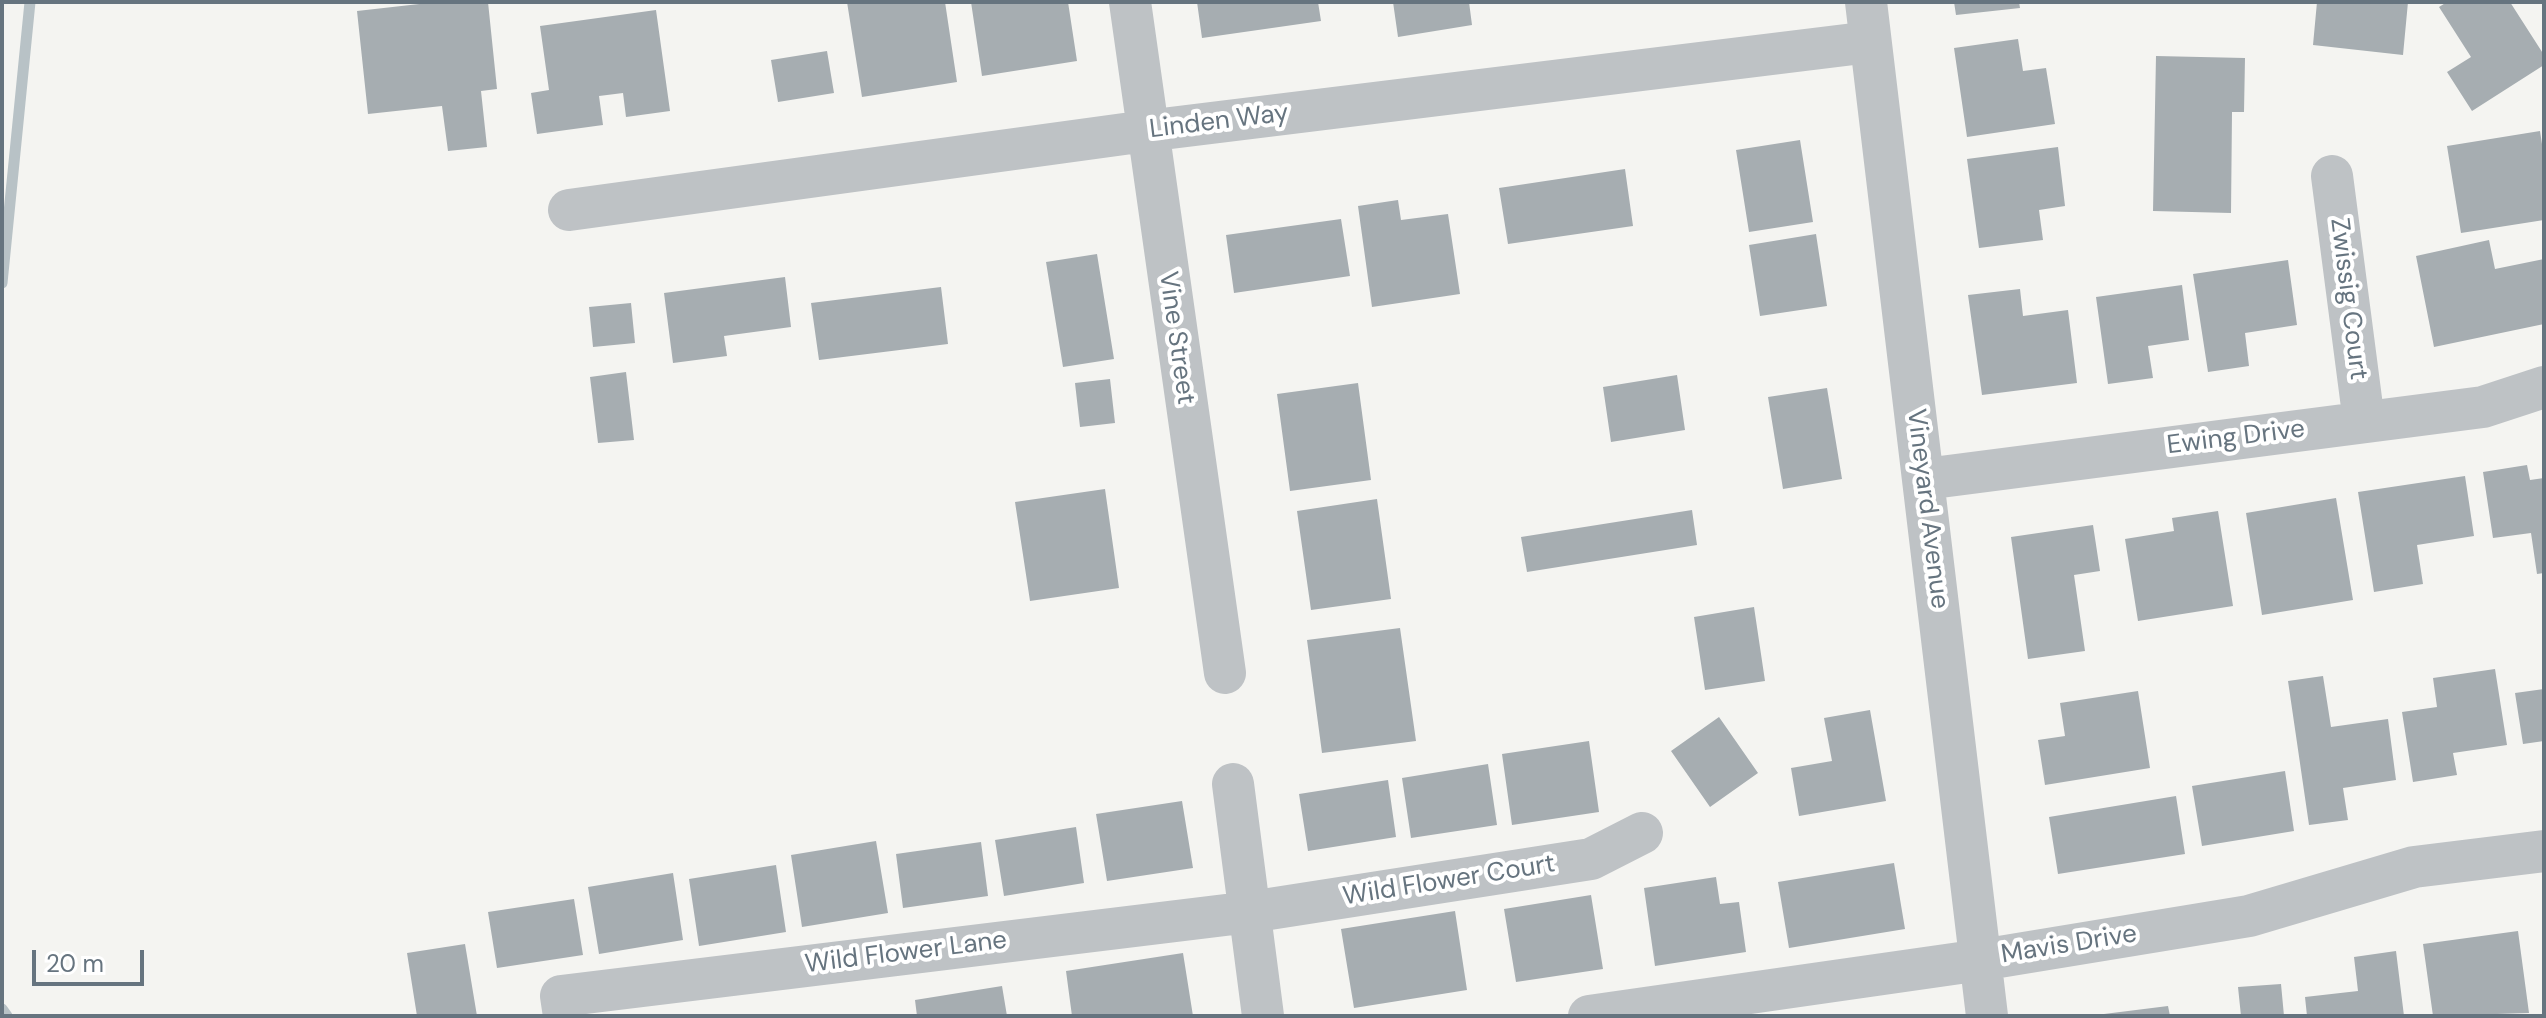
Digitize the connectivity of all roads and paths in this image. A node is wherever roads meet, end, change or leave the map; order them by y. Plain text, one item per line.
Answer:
1 (1130, 2) edge
2 (1868, 22) edge
3 (1146, 131) junction
4 (2332, 176) dead end
5 (569, 210) dead end
6 (2544, 387) edge
7 (2364, 422) junction
8 (1925, 479) junction
9 (1225, 673) dead end
10 (1233, 784) dead end
11 (1642, 833) dead end
12 (2544, 851) edge
13 (1250, 912) junction
14 (1981, 960) junction
15 (563, 1006) edge
16 (1263, 1016) edge
17 (1589, 1016) edge
18 (1987, 1016) edge

1 - 3 street, Vine Street
2 - 3 street, Linden Way
2 - 8 street, Vineyard Avenue
3 - 5 street, Linden Way
3 - 9 street, Vine Street
4 - 7 street, Zwissig Court
6 - 7 street, Ewing Drive
7 - 8 street, Ewing Drive
8 - 14 street, Vineyard Avenue
10 - 13 street
11 - 13 street, Wild Flower Court
12 - 14 street, Mavis Drive
13 - 15 street, Wild Flower Lane
13 - 16 street
14 - 17 street, Mavis Drive
14 - 18 street, Vineyard Avenue

